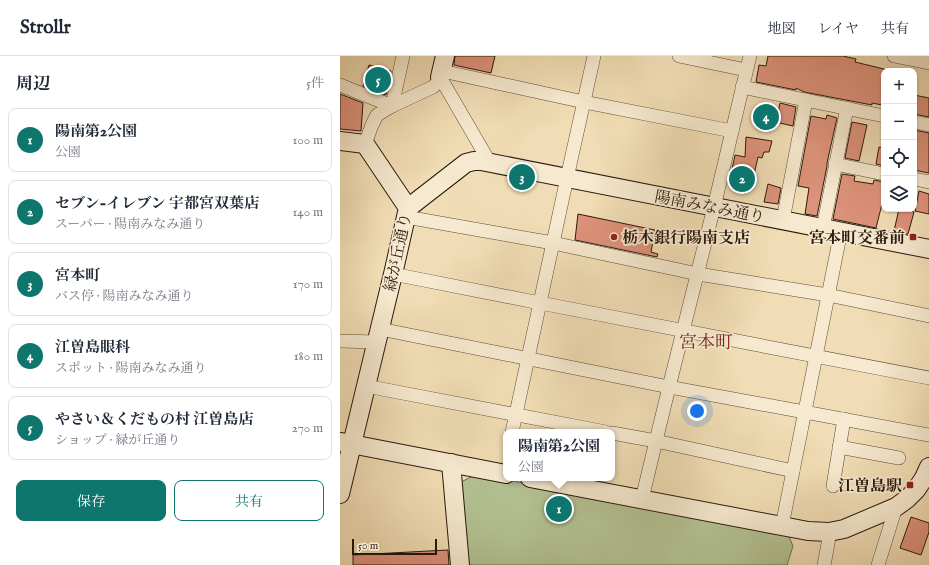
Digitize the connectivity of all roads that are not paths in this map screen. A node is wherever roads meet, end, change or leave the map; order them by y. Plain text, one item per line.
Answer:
1 (403, 56) edge
2 (594, 56) edge
3 (679, 56) edge
4 (750, 56) edge
5 (894, 56) edge
6 (929, 63) edge
7 (442, 68) edge
8 (746, 70) junction
9 (340, 85) edge
10 (742, 87) junction
11 (806, 100) junction
12 (584, 102) junction
13 (392, 106) junction
14 (846, 108) junction
15 (881, 115) edge
16 (917, 123) edge
17 (929, 125) edge
18 (732, 132) junction
19 (340, 141) edge
20 (365, 144) junction
21 (490, 163) junction
22 (835, 164) junction
23 (881, 173) edge
24 (567, 178) junction
25 (917, 180) edge
26 (929, 182) edge
27 (714, 207) junction
28 (407, 213) junction
29 (783, 220) junction
30 (823, 228) junction
31 (841, 232) junction
32 (553, 243) junction
33 (929, 249) edge
34 (393, 274) junction
35 (698, 274) junction
36 (828, 295) junction
37 (540, 303) junction
38 (929, 316) edge
39 (683, 331) junction
40 (378, 336) junction
41 (340, 341) edge
42 (816, 356) junction
43 (528, 359) junction
44 (929, 378) edge
45 (366, 386) junction
46 (669, 387) junction
47 (805, 412) junction
48 (516, 415) junction
49 (844, 419) junction
50 (513, 429) edge
51 (590, 429) edge
52 (615, 434) edge
53 (929, 435) edge
54 (656, 441) junction
55 (346, 443) edge
56 (840, 447) junction
57 (899, 458) dead end
58 (451, 464) junction
59 (929, 467) edge
60 (503, 470) edge
61 (794, 471) junction
62 (546, 481) edge
63 (834, 486) dead end
64 (340, 494) edge
65 (642, 499) junction
66 (896, 507) junction
67 (782, 526) junction
68 (830, 532) junction
69 (460, 565) edge
70 (824, 565) edge
71 (878, 565) edge

1 - 13 street
2 - 12 street
3 - 8 street
4 - 8 street
5 - 6 street
7 - 12 street
7 - 13 street
7 - 21 street
8 - 10 street
9 - 13 street
10 - 11 street
10 - 18 street
11 - 14 street
11 - 29 street
12 - 18 street
12 - 24 street
13 - 20 street
14 - 15 street
14 - 22 street
16 - 17 street
18 - 27 street
19 - 20 street
20 - 28 street, 緑が丘通り
21 - 24 street, 陽南みなみ通り
21 - 28 street, 陽南みなみ通り
22 - 23 street
22 - 30 street
24 - 27 street, 陽南みなみ通り
24 - 32 street
25 - 26 street
27 - 29 street, 陽南みなみ通り
27 - 35 street
28 - 32 street
28 - 34 street, 緑が丘通り
29 - 30 street, 陽南みなみ通り
30 - 31 street, 陽南みなみ通り
31 - 33 street, 陽南みなみ通り
31 - 36 street
32 - 35 street
32 - 37 street
34 - 37 street
34 - 40 street, 緑が丘通り
35 - 36 street
35 - 39 street
36 - 38 street
36 - 42 street
37 - 39 street
37 - 43 street
39 - 42 street
39 - 46 street
40 - 41 street
40 - 43 street
40 - 45 street, 緑が丘通り
42 - 44 street
42 - 47 street
43 - 46 street
43 - 48 street
45 - 48 street
45 - 55 street, 緑が丘通り
46 - 47 street
46 - 54 street
47 - 49 street
47 - 61 street
48 - 50 street
48 - 51 street
49 - 53 street
49 - 56 street
52 - 54 street
54 - 61 street
54 - 65 street
55 - 58 street
55 - 64 street, 緑が丘通り
56 - 57 street
56 - 63 street
58 - 60 street
58 - 69 street
59 - 66 street
61 - 67 street
62 - 65 street
65 - 67 street
66 - 68 street
66 - 71 street
67 - 68 street
68 - 70 street

